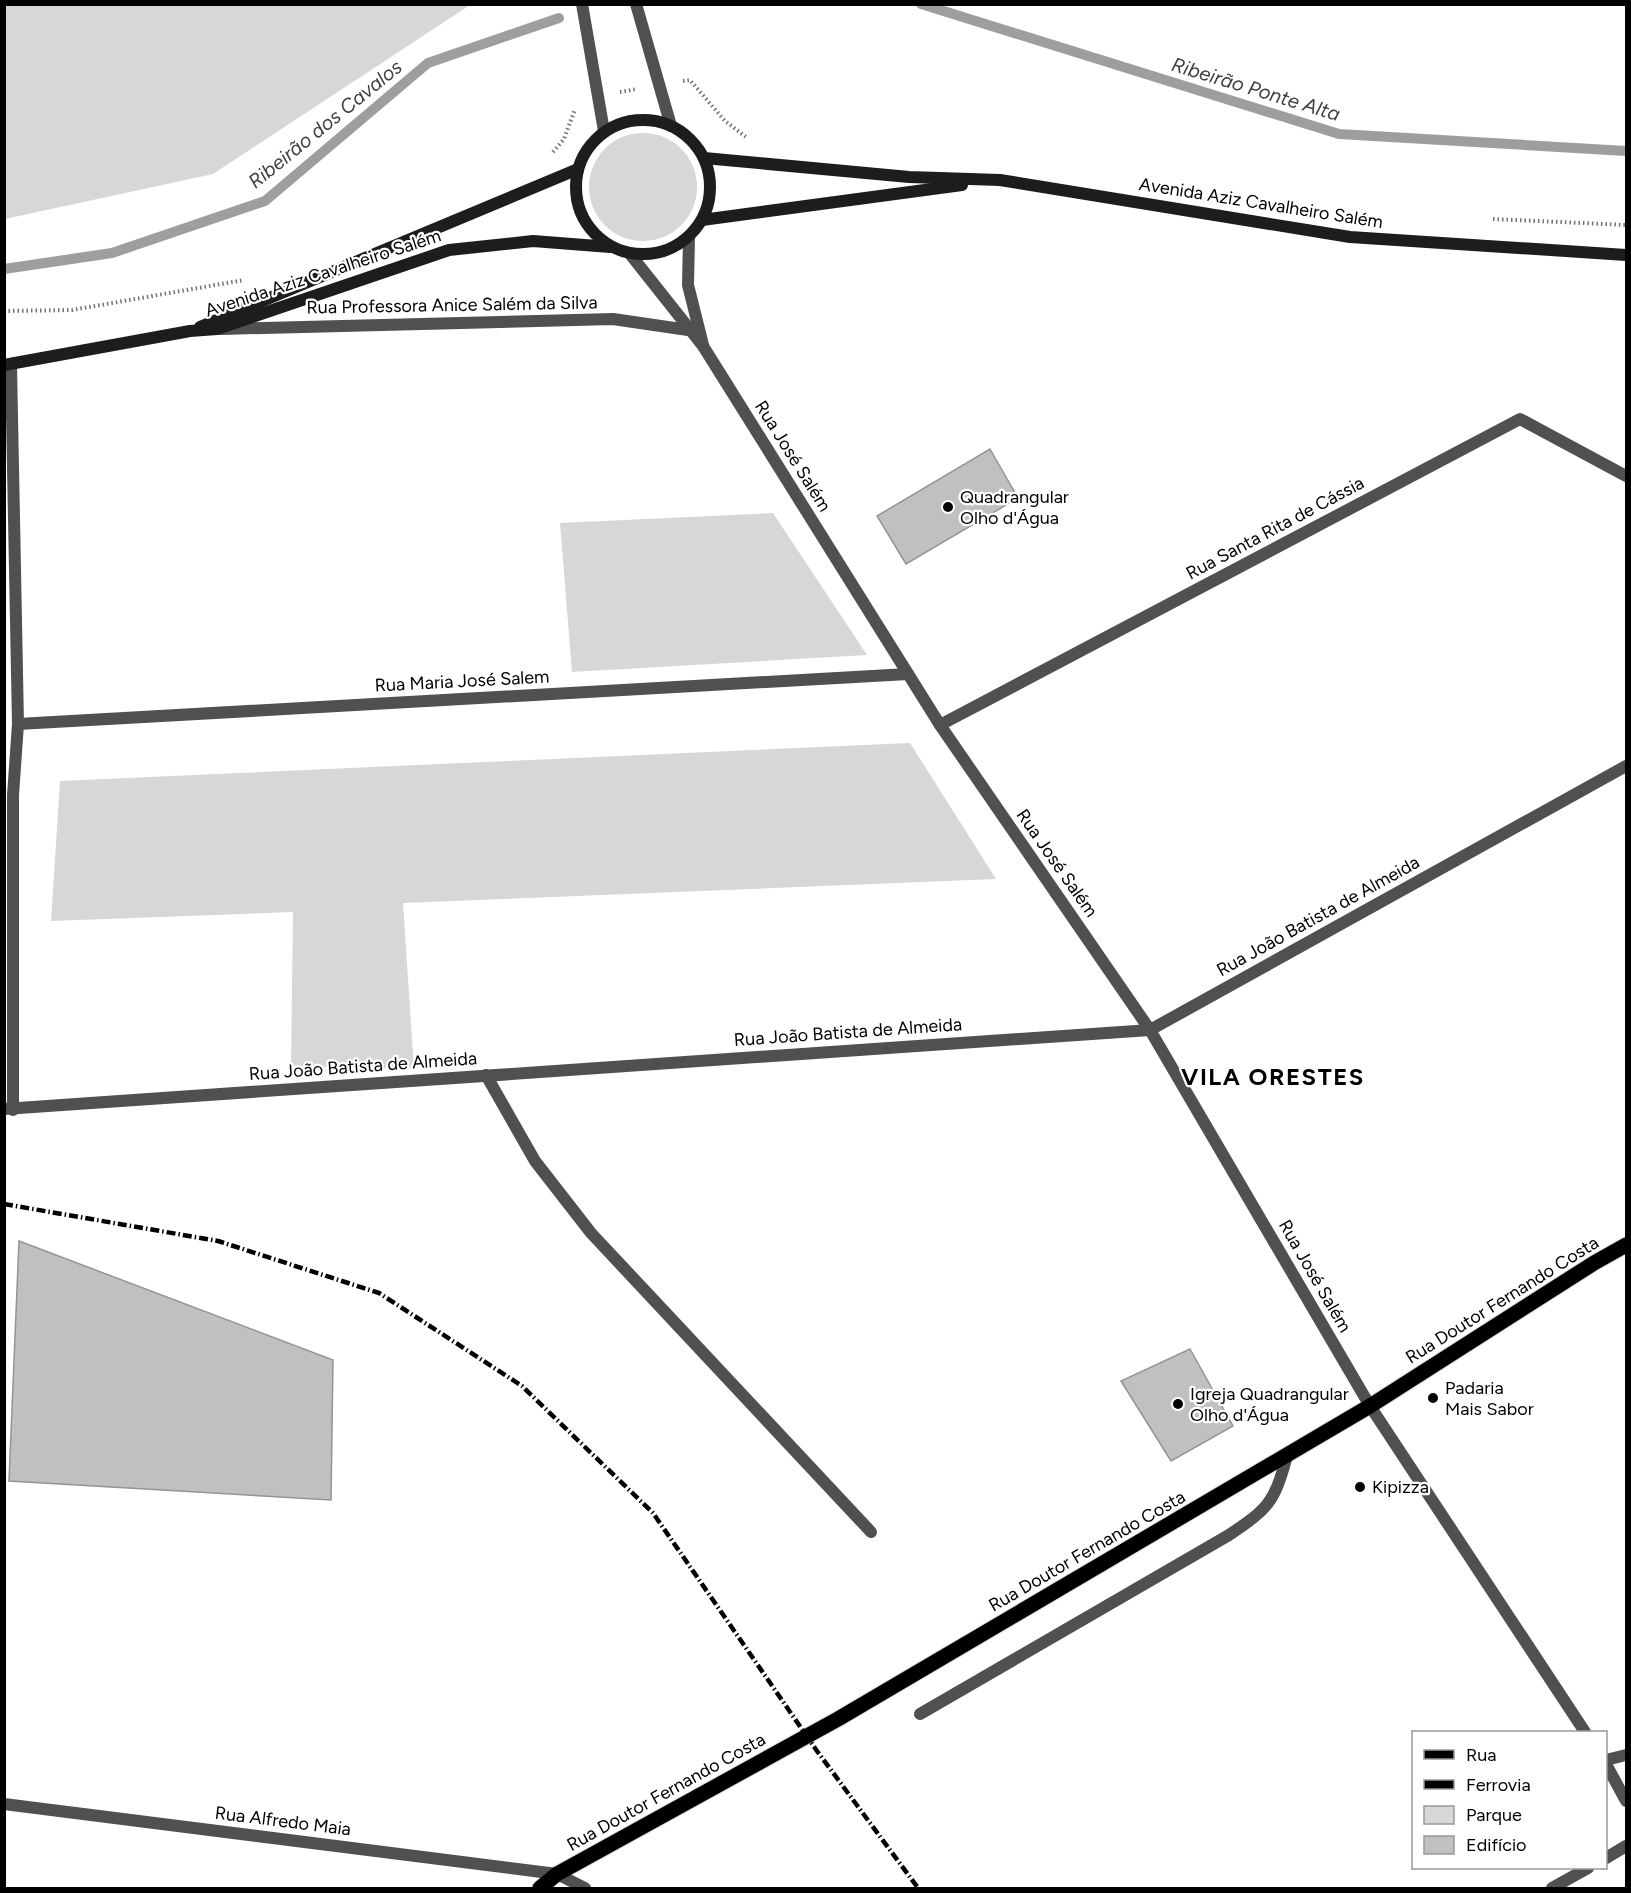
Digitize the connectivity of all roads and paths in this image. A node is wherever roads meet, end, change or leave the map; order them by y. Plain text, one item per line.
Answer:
1 (582, 4) edge
2 (636, 4) edge
3 (671, 126) junction
4 (604, 132) junction
5 (704, 158) junction
6 (578, 169) junction
7 (1000, 180) junction
8 (702, 220) junction
9 (689, 237) junction
10 (610, 247) junction
11 (630, 254) junction
12 (1626, 255) edge
13 (251, 279) dead end
14 (4, 310) edge
15 (217, 329) junction
16 (688, 330) junction
17 (190, 332) junction
18 (703, 346) junction
19 (8, 365) edge
20 (8, 460) edge
21 (1626, 476) edge
22 (908, 674) junction
23 (18, 724) junction
24 (940, 725) junction
25 (1626, 766) edge
26 (9, 794) edge
27 (1150, 1030) junction
28 (486, 1075) junction
29 (8, 1110) edge
30 (1626, 1245) edge
31 (1370, 1406) junction
32 (1287, 1456) junction
33 (871, 1532) dead end
34 (920, 1714) dead end
35 (1584, 1731) edge
36 (1626, 1755) edge
37 (1607, 1761) edge
38 (1607, 1766) edge
39 (1626, 1801) edge
40 (4, 1804) edge
41 (1626, 1846) edge
42 (1607, 1857) edge
43 (1586, 1869) edge
44 (557, 1874) junction
45 (540, 1888) edge
46 (585, 1888) edge
47 (1552, 1888) edge

1 - 4 street
2 - 3 street
3 - 4 main road
3 - 5 main road
4 - 6 main road
5 - 7 main road, Avenida Aziz Cavalheiro Salém
5 - 8 main road
6 - 10 main road
6 - 17 main road, Avenida Aziz Cavalheiro Salém
7 - 8 main road, Avenida Aziz Cavalheiro Salém
7 - 12 main road, Avenida Aziz Cavalheiro Salém
8 - 9 main road
9 - 11 main road
9 - 18 street
10 - 11 main road
10 - 15 main road, Avenida Aziz Cavalheiro Salém
11 - 16 street
13 - 14 path
15 - 16 street, Rua Professora Anice Salém da Silva
15 - 17 main road, Avenida Aziz Cavalheiro Salém
16 - 18 street
17 - 19 main road, Avenida Aziz Cavalheiro Salém
18 - 22 street, Rua José Salém
19 - 20 street
20 - 23 street
21 - 24 street, Rua Santa Rita de Cássia
22 - 23 street, Rua Maria José Salem
22 - 24 street, Rua José Salém
23 - 26 street
24 - 27 street, Rua José Salém
25 - 27 street, Rua João Batista de Almeida
26 - 29 street
27 - 28 street, Rua João Batista de Almeida
27 - 31 street, Rua José Salém
28 - 29 street, Rua João Batista de Almeida
28 - 33 street
30 - 31 main road, Rua Doutor Fernando Costa
31 - 32 main road, Rua Doutor Fernando Costa
31 - 35 street, Rua José Salém
32 - 34 street
32 - 44 main road, Rua Doutor Fernando Costa
36 - 37 street
38 - 39 street
40 - 44 street, Rua Alfredo Maia
41 - 42 street
43 - 47 street
44 - 45 main road, Rua Doutor Fernando Costa
44 - 46 street, Rua Alfredo Maia

